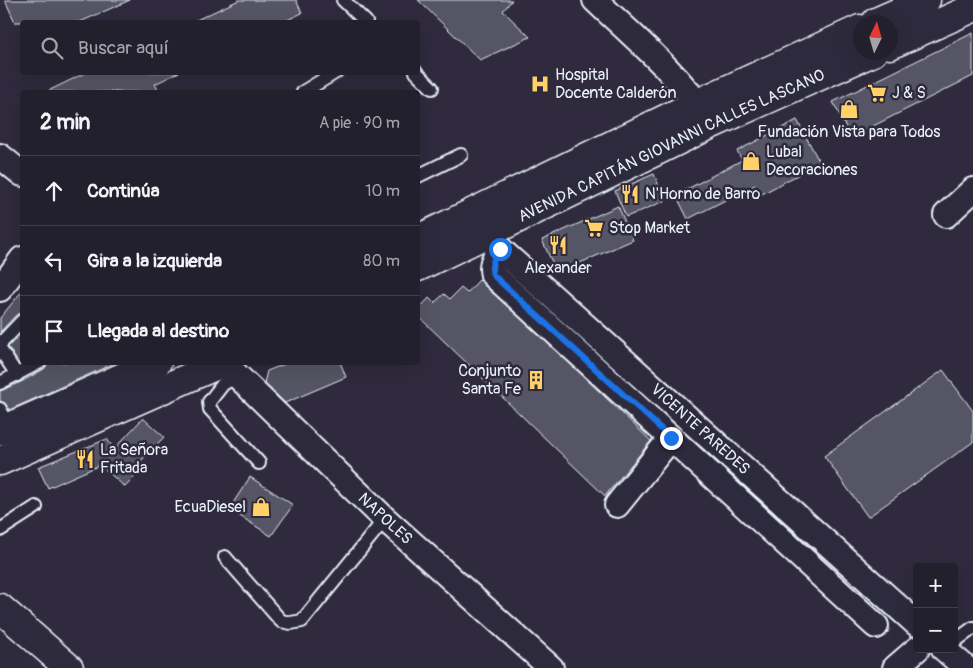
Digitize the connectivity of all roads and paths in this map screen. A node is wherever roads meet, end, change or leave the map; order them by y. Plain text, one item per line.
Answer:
1 (343, 0) edge
2 (595, 0) edge
3 (926, 0) edge
4 (973, 8) edge
5 (892, 15) edge
6 (362, 20) edge
7 (853, 33) edge
8 (898, 41) edge
9 (853, 59) edge
10 (331, 75) edge
11 (419, 75) edge
12 (432, 88) dead end
13 (306, 90) edge
14 (705, 113) junction
15 (461, 155) dead end
16 (420, 175) edge
17 (973, 190) edge
18 (946, 215) dead end
19 (420, 238) edge
20 (492, 242) junction
21 (20, 262) edge
22 (420, 267) edge
23 (0, 289) edge
24 (20, 323) edge
25 (0, 344) edge
26 (0, 349) edge
27 (35, 365) edge
28 (149, 365) edge
29 (228, 367) edge
30 (17, 375) junction
31 (0, 383) edge
32 (3, 422) edge
33 (671, 438) junction
34 (0, 461) edge
35 (259, 464) dead end
36 (617, 505) dead end
37 (36, 507) dead end
38 (385, 519) junction
39 (0, 530) edge
40 (225, 557) dead end
41 (0, 608) edge
42 (913, 620) edge
43 (876, 626) dead end
44 (973, 628) edge
45 (958, 639) edge
46 (913, 652) edge
47 (949, 653) edge
48 (70, 668) edge
49 (551, 668) edge
50 (895, 668) edge
51 (966, 668) edge

1 - 6 lane
2 - 14 street
3 - 5 main road
4 - 8 main road
7 - 14 main road, AVENIDA CAPITÁN GIOVANNI CALLES LASCANO
9 - 14 main road, AVENIDA CAPITÁN GIOVANNI CALLES LASCANO
10 - 13 lane
11 - 12 lane
14 - 19 main road, AVENIDA CAPITÁN GIOVANNI CALLES LASCANO
14 - 20 main road, AVENIDA CAPITÁN GIOVANNI CALLES LASCANO
15 - 16 lane
17 - 18 street
20 - 22 main road, AVENIDA CAPITÁN GIOVANNI CALLES LASCANO
20 - 33 street
20 - 42 street, VICENTE PAREDES
21 - 23 street
24 - 25 lane
26 - 30 lane
27 - 30 lane
28 - 32 main road
29 - 34 main road
29 - 35 lane
29 - 38 street, NAPOLES
30 - 31 lane
33 - 36 street
33 - 43 street
37 - 39 lane
38 - 40 lane
38 - 49 street, NAPOLES
41 - 48 main road
44 - 45 lane
46 - 50 street
47 - 51 street

